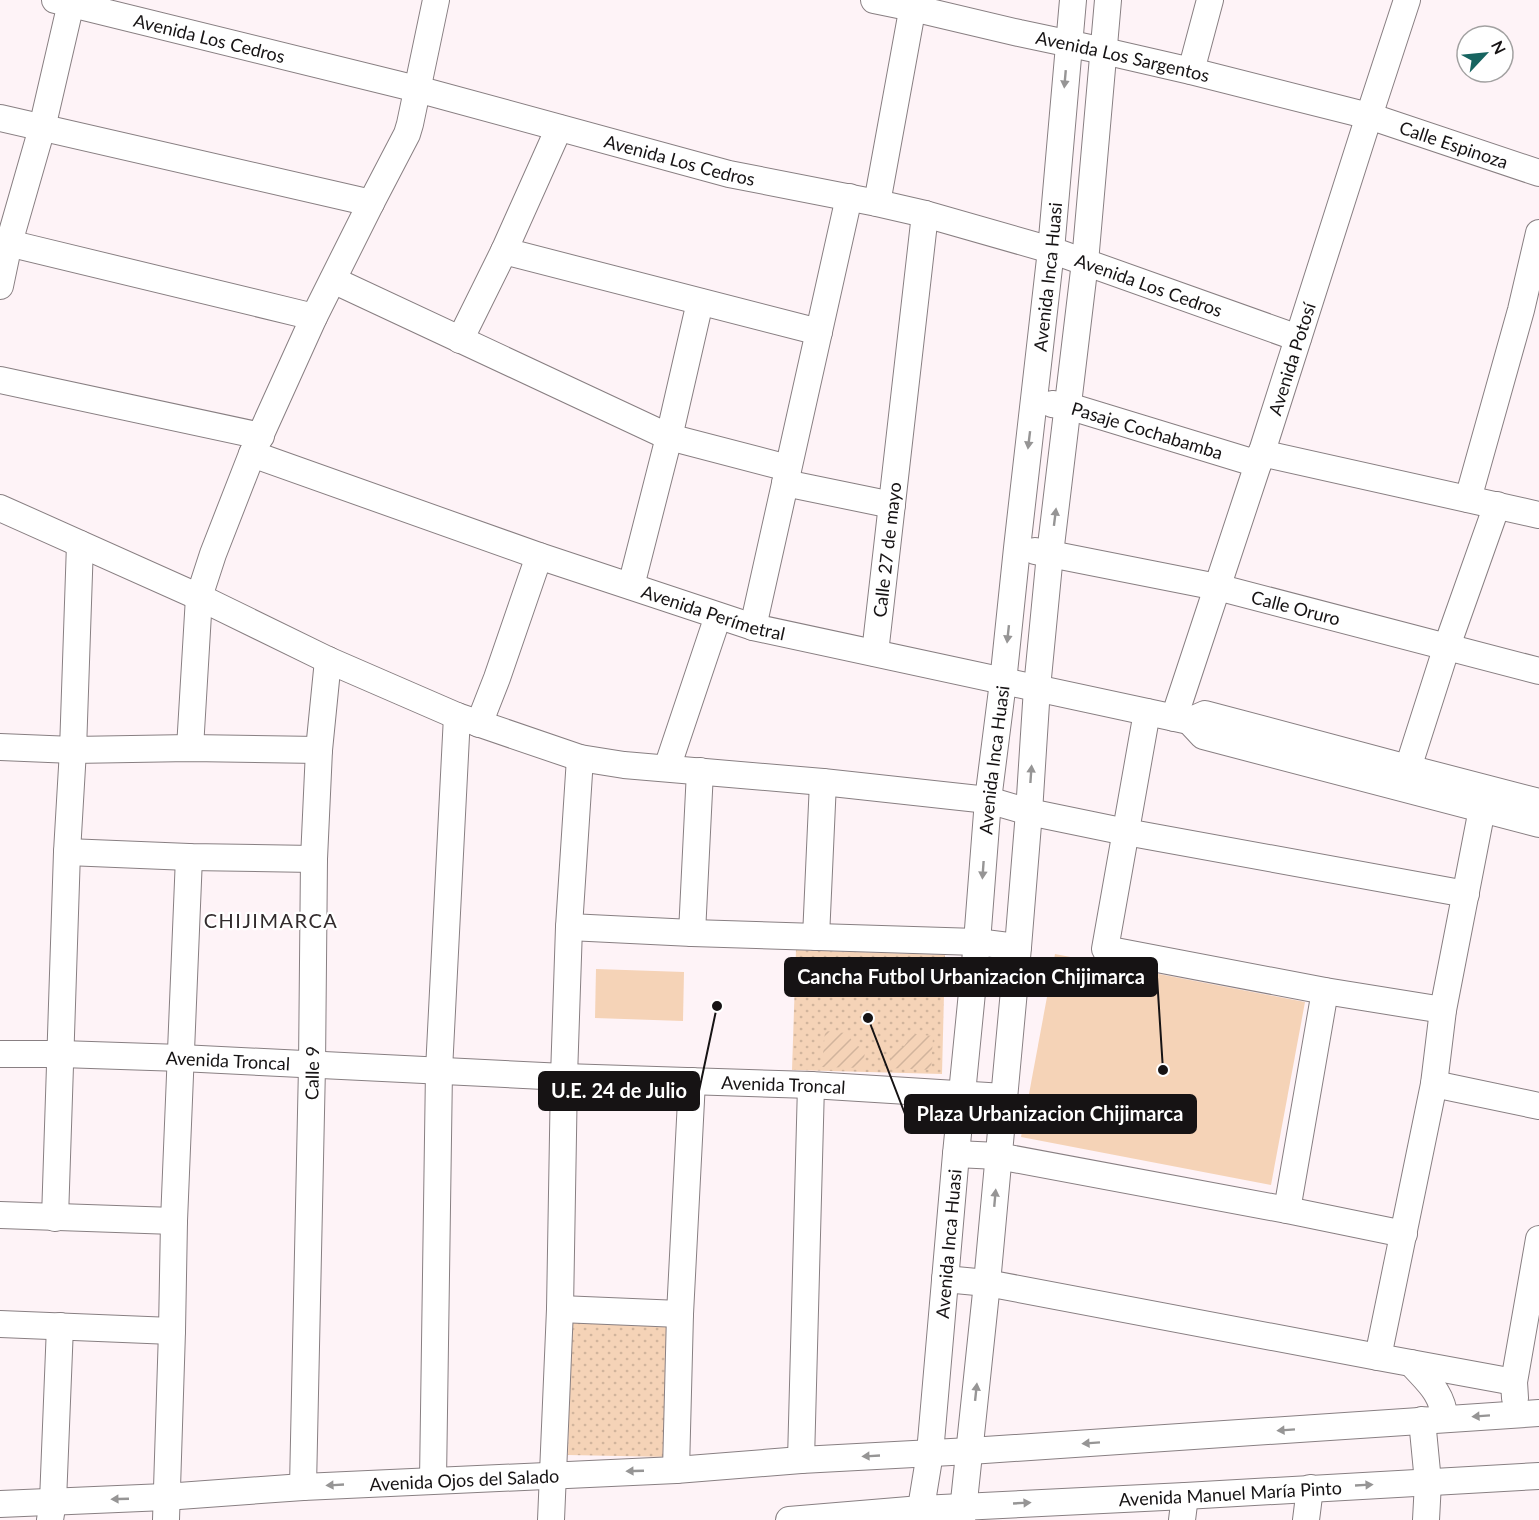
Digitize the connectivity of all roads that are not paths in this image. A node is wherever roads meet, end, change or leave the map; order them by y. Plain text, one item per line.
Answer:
1 (436, 0) edge
2 (874, 0) edge
3 (1072, 0) edge
4 (1108, 0) edge
5 (1210, 0) edge
6 (1407, 0) edge
7 (63, 2) edge
8 (914, 4) edge
9 (1068, 44) junction
10 (1104, 51) junction
11 (1191, 71) junction
12 (417, 89) junction
13 (1369, 116) junction
14 (0, 118) edge
15 (42, 128) junction
16 (559, 128) junction
17 (1539, 173) edge
18 (849, 197) junction
19 (371, 203) junction
20 (877, 203) junction
21 (926, 214) junction
22 (1539, 233) edge
23 (4, 242) edge
24 (1051, 250) junction
25 (504, 251) junction
26 (1085, 262) junction
27 (333, 280) junction
28 (0, 286) edge
29 (700, 302) junction
30 (1530, 312) edge
31 (314, 317) junction
32 (819, 332) junction
33 (1298, 338) junction
34 (460, 340) junction
35 (0, 380) edge
36 (1034, 401) junction
37 (1068, 406) junction
38 (669, 437) junction
39 (257, 445) junction
40 (1260, 458) junction
41 (787, 476) junction
42 (1468, 499) junction
43 (892, 505) junction
44 (1497, 506) junction
45 (0, 508) edge
46 (1539, 515) edge
47 (80, 544) junction
48 (1017, 548) junction
49 (1050, 554) junction
50 (540, 556) junction
51 (632, 586) junction
52 (1217, 587) junction
53 (199, 597) junction
54 (718, 616) junction
55 (753, 627) junction
56 (1447, 646) junction
57 (875, 653) junction
58 (328, 660) junction
59 (1539, 671) edge
60 (1003, 682) junction
61 (1037, 688) junction
62 (1147, 712) junction
63 (468, 720) junction
64 (1181, 720) junction
65 (0, 747) edge
66 (190, 748) junction
67 (73, 750) junction
68 (319, 750) junction
69 (580, 758) junction
70 (667, 768) junction
71 (1408, 768) junction
72 (700, 771) junction
73 (823, 782) junction
74 (988, 800) junction
75 (1539, 802) edge
76 (1482, 809) junction
77 (1029, 812) junction
78 (1539, 824) edge
79 (1126, 832) junction
80 (67, 852) junction
81 (189, 857) junction
82 (314, 859) junction
83 (1466, 894) junction
84 (569, 927) junction
85 (692, 933) junction
86 (816, 937) junction
87 (977, 942) junction
88 (1018, 947) junction
89 (1324, 991) junction
90 (1443, 1010) junction
91 (0, 1054) edge
92 (61, 1054) junction
93 (181, 1058) junction
94 (312, 1066) junction
95 (439, 1070) junction
96 (564, 1077) junction
97 (692, 1081) junction
98 (1434, 1084) junction
99 (811, 1085) junction
100 (962, 1093) junction
101 (1004, 1097) junction
102 (1539, 1106) edge
103 (956, 1154) junction
104 (998, 1156) junction
105 (1287, 1210) junction
106 (0, 1215) edge
107 (55, 1218) junction
108 (174, 1221) junction
109 (1404, 1234) junction
110 (1539, 1239) edge
111 (945, 1280) junction
112 (1535, 1282) edge
113 (987, 1283) junction
114 (560, 1309) junction
115 (680, 1314) junction
116 (0, 1324) edge
117 (60, 1326) junction
118 (172, 1331) junction
119 (1378, 1357) junction
120 (1411, 1363) junction
121 (1514, 1382) junction
122 (1528, 1414) edge
123 (1434, 1420) junction
124 (970, 1451) junction
125 (930, 1453) junction
126 (801, 1460) junction
127 (676, 1470) junction
128 (553, 1475) junction
129 (1539, 1476) edge
130 (433, 1480) junction
131 (1428, 1482) junction
132 (303, 1487) junction
133 (1310, 1488) junction
134 (0, 1504) edge
135 (1184, 1508) edge
136 (166, 1509) edge
137 (52, 1510) edge
138 (1075, 1510) edge
139 (963, 1513) edge
140 (920, 1514) edge
141 (551, 1520) edge
142 (789, 1520) edge
143 (797, 1520) edge
144 (1306, 1520) edge
145 (1426, 1520) edge

1 - 12 street
2 - 8 street, Avenida Los Sargentos
3 - 9 street, Avenida Inca Huasi
4 - 10 street, Avenida Inca Huasi
5 - 11 street
6 - 13 street, Avenida Potosí
7 - 12 street, Avenida Los Cedros
7 - 15 street
8 - 9 street, Avenida Los Sargentos
8 - 20 street
9 - 10 street, Avenida Los Sargentos
9 -> 24 street, Avenida Inca Huasi
10 - 11 street, Avenida Los Sargentos
10 - 26 street, Avenida Inca Huasi
11 - 13 street, Avenida Los Sargentos
12 - 16 street, Avenida Los Cedros
12 - 19 street
13 - 17 street, Calle Espinoza
13 - 33 street, Avenida Potosí
14 - 15 street
15 - 19 street
15 - 23 street
16 - 18 street, Avenida Los Cedros
16 - 25 street
18 - 20 street, Avenida Los Cedros
18 - 32 street
19 - 27 street
20 - 21 street, Avenida Los Cedros
21 - 24 street, Avenida Los Cedros
21 - 43 street, Calle 27 de mayo
22 - 30 street
23 - 28 street
23 - 31 street
24 - 26 street, Avenida Los Cedros
24 - 36 street, Avenida Inca Huasi
25 - 29 street
25 - 34 street
26 - 33 street, Avenida Los Cedros
26 - 37 street, Avenida Inca Huasi
27 - 31 street
27 - 34 street
29 - 32 street
29 - 38 street
30 - 42 street
31 - 39 street
32 - 41 street
33 - 40 street, Avenida Potosí
34 - 38 street
35 - 39 street, Avenida Perímetral
36 - 37 street, Pasaje Cochabamba
36 -> 48 street, Avenida Inca Huasi
37 - 40 street, Pasaje Cochabamba
49 -> 37 street, Avenida Inca Huasi
38 - 41 street
38 - 51 street
39 - 50 street, Avenida Perímetral
39 - 53 street
40 - 42 street, Pasaje Cochabamba
40 - 52 street, Avenida Potosí
41 - 43 street
41 - 55 street
42 - 44 street, Pasaje Cochabamba
43 - 57 street, Calle 27 de mayo
44 - 46 street, Pasaje Cochabamba
44 - 56 street
45 - 47 street
47 - 53 street
47 - 67 street
48 - 49 street, Calle Oruro
48 -> 60 street, Avenida Inca Huasi
49 - 52 street, Calle Oruro
49 - 61 street, Avenida Inca Huasi
50 - 51 street, Avenida Perímetral
50 - 63 street
51 - 54 street, Avenida Perímetral
52 - 56 street, Calle Oruro
52 - 64 street, Avenida Potosí
53 - 58 street
53 - 66 street
54 - 55 street, Avenida Perímetral
54 - 70 street
55 - 57 street, Avenida Perímetral
56 - 59 street, Calle Oruro
56 - 71 street
57 - 60 street, Avenida Perímetral
58 - 63 street
58 - 68 street, Calle 9
60 - 61 street, Avenida Perímetral
60 - 74 street, Avenida Inca Huasi
61 - 62 street, Avenida Perímetral
77 -> 61 street, Avenida Inca Huasi
62 - 64 street, Avenida Perímetral
62 - 79 street
63 - 69 street
63 - 95 street
64 - 71 street
64 - 76 street
65 - 67 street
66 - 67 street
66 - 68 street
67 - 80 street
68 - 82 street, Calle 9
69 - 70 street
69 - 84 street
70 - 72 street
71 - 75 street
72 - 73 street
72 - 85 street
73 - 74 street
73 - 86 street
74 - 77 street
74 -> 87 street, Avenida Inca Huasi
76 - 78 street
76 - 83 street
77 - 79 street
77 - 88 street, Avenida Inca Huasi
79 - 83 street
79 - 89 street
80 - 81 street
80 - 92 street
81 - 82 street
81 - 93 street
82 - 94 street, Calle 9
83 - 90 street
84 - 85 street
84 - 96 street
85 - 86 street
86 - 87 street
87 - 88 street
87 - 100 street, Avenida Inca Huasi
88 - 101 street, Avenida Inca Huasi
89 - 90 street
89 - 105 street
90 - 98 street
91 - 92 street, Avenida Troncal
92 - 93 street, Avenida Troncal
92 - 107 street
93 - 94 street, Avenida Troncal
93 - 108 street
94 - 95 street, Avenida Troncal
94 - 132 street, Calle 9
95 - 96 street, Avenida Troncal
95 - 130 street
96 - 97 street, Avenida Troncal
96 - 114 street
97 - 99 street, Avenida Troncal
97 - 115 street
98 - 102 street
98 - 109 street
99 - 100 street, Avenida Troncal
99 - 126 street
100 - 101 street, Avenida Troncal
100 - 103 street, Avenida Inca Huasi
101 - 104 street, Avenida Inca Huasi
103 - 104 street
103 - 111 street, Avenida Inca Huasi
104 - 105 street
113 -> 104 street, Avenida Inca Huasi
105 - 109 street
106 - 107 street
107 - 108 street
108 - 118 street
109 - 119 street
110 - 112 street
111 - 113 street
111 - 125 street, Avenida Inca Huasi
112 - 121 street
113 - 119 street
124 -> 113 street, Avenida Inca Huasi
114 - 115 street
114 - 128 street
115 - 127 street
116 - 117 street
117 - 118 street
117 - 137 street
118 - 136 street
119 - 120 street
120 - 121 street
120 - 123 street
121 - 122 street
122 -> 123 street
123 -> 124 street
123 - 131 street
124 - 125 street
124 - 139 street, Avenida Inca Huasi
125 -> 126 street, Avenida Ojos del Salado
125 - 140 street, Avenida Inca Huasi
126 - 127 street, Avenida Ojos del Salado
127 -> 128 street, Avenida Ojos del Salado
128 - 130 street, Avenida Ojos del Salado
128 - 141 street
129 - 131 street, Avenida Manuel María Pinto
130 -> 132 street, Avenida Ojos del Salado
133 -> 131 street, Avenida Manuel María Pinto
131 - 145 street
132 - 136 street, Avenida Ojos del Salado
133 - 135 street, Avenida Manuel María Pinto
133 - 144 street
134 - 137 street, Avenida Ojos del Salado
135 - 138 street, Avenida Manuel María Pinto
136 -> 137 street, Avenida Ojos del Salado
139 -> 138 street, Avenida Manuel María Pinto
139 - 140 street, Avenida Manuel María Pinto
140 - 143 street
142 - 143 street

